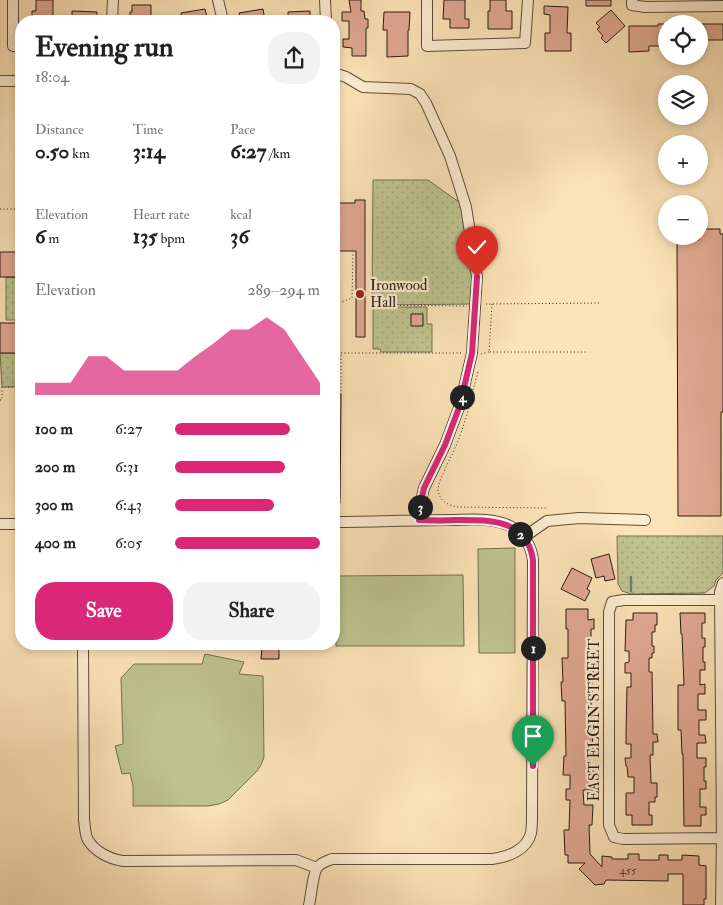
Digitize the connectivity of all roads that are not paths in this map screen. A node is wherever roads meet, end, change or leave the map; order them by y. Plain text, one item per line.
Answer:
1 (13, 0) edge
2 (113, 0) edge
3 (218, 0) edge
4 (324, 0) edge
5 (427, 0) edge
6 (528, 0) edge
7 (632, 2) edge
8 (723, 6) edge
9 (112, 15) edge
10 (222, 15) edge
11 (325, 15) edge
12 (15, 23) edge
13 (340, 75) edge
14 (0, 80) edge
15 (15, 81) edge
16 (419, 520) junction
17 (645, 520) dead end
18 (340, 522) edge
19 (0, 524) edge
20 (15, 524) edge
21 (524, 537) junction
22 (723, 583) edge
23 (720, 600) junction
24 (83, 650) edge
25 (722, 838) edge
26 (317, 868) junction
27 (313, 887) junction
28 (309, 905) edge
29 (315, 905) edge
30 (721, 905) edge

1 - 12 street
2 - 9 street
3 - 10 street
4 - 11 street
5 - 6 street
7 - 8 street
13 - 16 street
14 - 15 street
16 - 18 street
16 - 21 street
17 - 21 street
19 - 20 street
21 - 26 street
22 - 23 street
23 - 25 street
23 - 25 street, EAST ELGIN STREET
24 - 26 street
25 - 30 street
26 - 27 street
27 - 28 street
27 - 29 street

